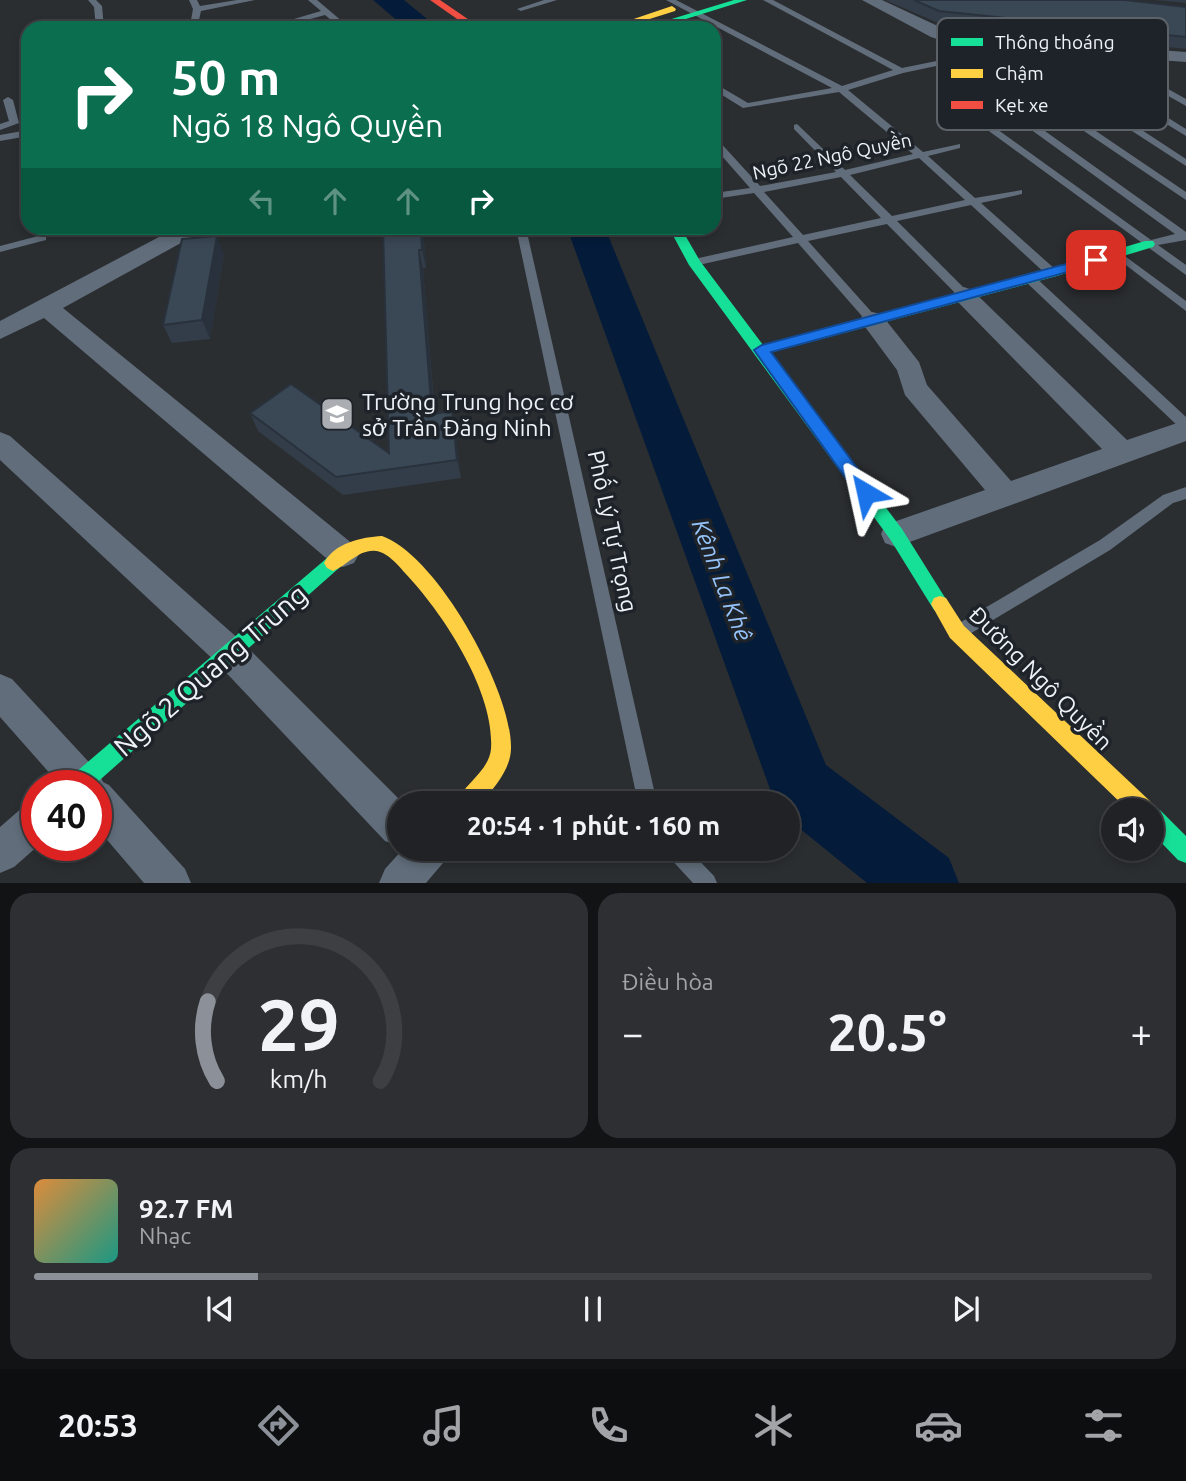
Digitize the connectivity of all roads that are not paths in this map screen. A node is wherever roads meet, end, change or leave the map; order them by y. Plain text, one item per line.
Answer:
1 (92, 0) edge
2 (251, 0) edge
3 (312, 0) edge
4 (434, 0) edge
5 (553, 0) edge
6 (704, 0) edge
7 (743, 0) edge
8 (767, 0) edge
9 (870, 0) edge
10 (195, 4) edge
11 (681, 7) edge
12 (521, 9) dead end
13 (327, 12) junction
14 (99, 21) edge
15 (297, 21) edge
16 (338, 21) edge
17 (466, 21) edge
18 (636, 21) edge
19 (658, 21) edge
20 (708, 21) edge
21 (721, 28) edge
22 (937, 34) edge
23 (1168, 56) edge
24 (1186, 57) edge
25 (937, 63) edge
26 (901, 71) junction
27 (841, 89) junction
28 (721, 90) edge
29 (1168, 92) edge
30 (8, 100) dead end
31 (1186, 103) edge
32 (1168, 121) edge
33 (0, 127) edge
34 (797, 127) dead end
35 (992, 130) edge
36 (1038, 130) edge
37 (1088, 130) edge
38 (1136, 130) edge
39 (1186, 133) edge
40 (21, 134) edge
41 (0, 138) edge
42 (957, 146) dead end
43 (721, 149) edge
44 (921, 155) junction
45 (1186, 163) edge
46 (843, 174) junction
47 (758, 191) junction
48 (1018, 192) dead end
49 (721, 195) edge
50 (1186, 197) edge
51 (973, 202) junction
52 (890, 221) junction
53 (178, 235) edge
54 (523, 235) edge
55 (679, 235) edge
56 (1185, 236) edge
57 (42, 238) dead end
58 (800, 238) junction
59 (1149, 244) junction
60 (0, 249) edge
61 (1118, 254) junction
62 (694, 262) junction
63 (1186, 271) edge
64 (1052, 273) junction
65 (1029, 278) junction
66 (964, 295) junction
67 (46, 307) junction
68 (1186, 307) edge
69 (872, 320) junction
70 (0, 331) edge
71 (762, 350) junction
72 (1186, 425) edge
73 (1186, 430) edge
74 (0, 443) edge
75 (1123, 453) junction
76 (1186, 493) edge
77 (1007, 496) junction
78 (896, 534) junction
79 (343, 554) junction
80 (957, 632) junction
81 (229, 652) junction
82 (0, 691) edge
83 (69, 770) edge
84 (104, 770) edge
85 (477, 791) edge
86 (645, 791) edge
87 (1130, 798) edge
88 (112, 818) edge
89 (387, 823) edge
90 (1164, 830) edge
91 (21, 835) edge
92 (1186, 852) edge
93 (0, 853) edge
94 (687, 861) edge
95 (171, 883) edge
96 (707, 883) edge

1 - 14 lane
2 - 10 lane
3 - 13 lane
4 - 17 street
5 - 12 lane
6 - 11 street
7 - 11 street
8 - 26 lane
9 - 22 street
11 - 18 street
11 - 19 street
11 - 20 lane
13 - 15 lane
13 - 16 lane
21 - 27 lane
23 - 24 street
25 - 26 lane
26 - 27 lane
27 - 28 lane
27 - 44 lane
29 - 31 lane
30 - 33 lane
32 - 39 lane
34 - 46 lane
35 - 59 lane
36 - 56 lane
37 - 50 lane
38 - 45 lane
40 - 41 lane
42 - 44 lane, Ngõ 22 Ngô Quyền
43 - 47 lane
44 - 46 lane, Ngõ 22 Ngô Quyền
44 - 51 lane
46 - 47 lane, Ngõ 22 Ngô Quyền
46 - 52 lane
47 - 49 lane, Ngõ 22 Ngô Quyền
47 - 58 lane
48 - 51 lane
51 - 52 lane
51 - 64 lane
52 - 58 lane
52 - 66 lane
53 - 67 street
54 - 86 lane, Phố Lý Tự Trọng
55 - 62 street, Đường Ngô Quyền
56 - 59 lane
57 - 60 lane
58 - 62 lane
58 - 69 lane
59 - 61 street
59 - 63 lane
61 - 64 street
61 - 68 lane
62 - 71 street, Đường Ngô Quyền
64 - 65 street
65 - 66 street
65 - 72 lane
66 - 69 street
66 - 75 street
67 - 70 street
67 - 79 street
69 - 71 street
69 - 77 street
71 - 78 street, Đường Ngô Quyền
73 - 75 street
74 - 81 street
75 - 77 street
76 - 80 lane
77 - 78 street
78 - 80 street, Đường Ngô Quyền
79 - 81 street, Ngõ 2 Quang Trung
79 - 85 street
80 - 87 street, Đường Ngô Quyền
81 - 84 street, Ngõ 2 Quang Trung
81 - 89 street
82 - 83 street
88 - 95 street
90 - 92 street
91 - 93 street
94 - 96 lane

